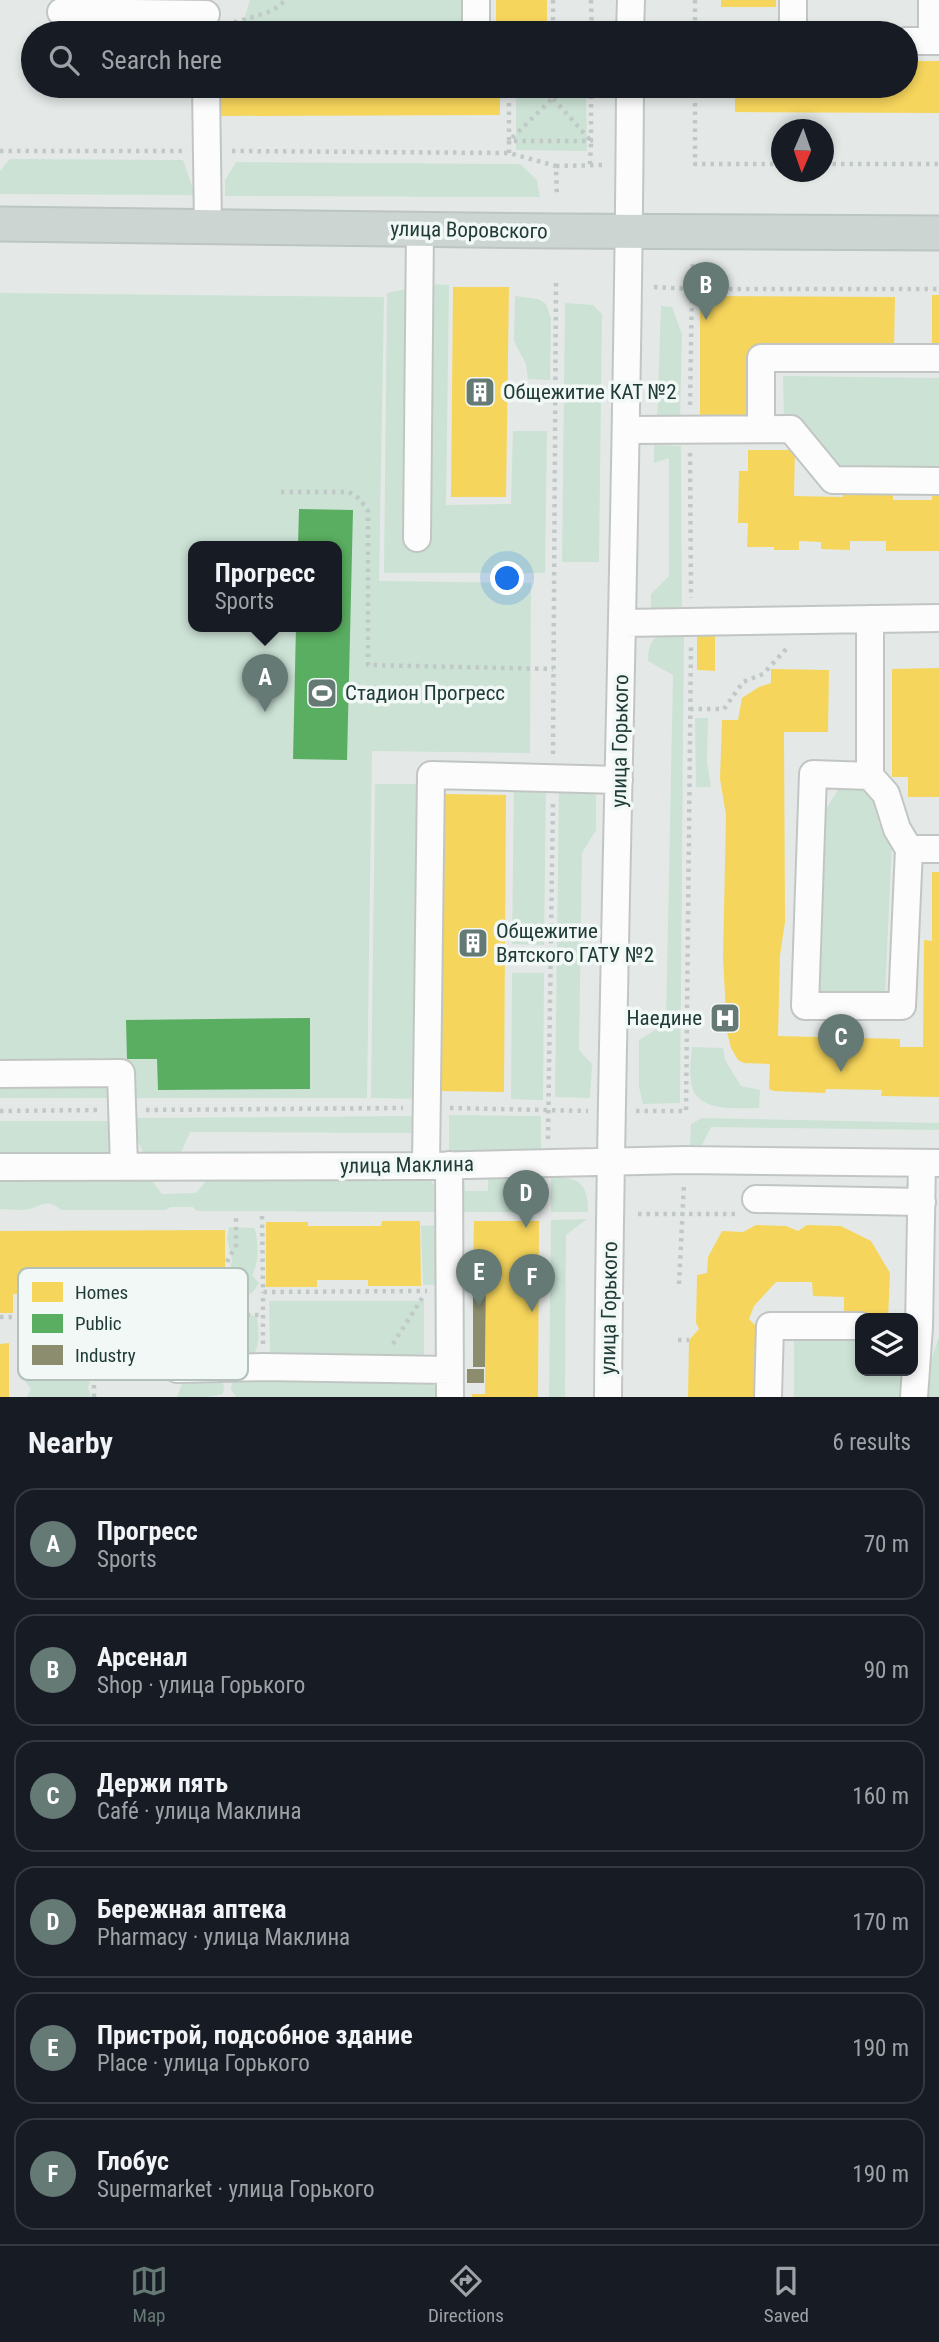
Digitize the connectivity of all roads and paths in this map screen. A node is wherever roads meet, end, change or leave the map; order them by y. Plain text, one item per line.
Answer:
1 (286, 0) edge
2 (476, 0) edge
3 (552, 0) edge
4 (592, 0) edge
5 (631, 0) edge
6 (695, 0) edge
7 (793, 0) edge
8 (932, 0) edge
9 (61, 12) dead end
10 (206, 20) edge
11 (476, 21) edge
12 (553, 21) edge
13 (592, 21) edge
14 (631, 21) edge
15 (695, 21) edge
16 (793, 21) edge
17 (918, 41) edge
18 (936, 41) edge
19 (206, 98) edge
20 (509, 98) edge
21 (553, 98) edge
22 (555, 98) edge
23 (592, 98) edge
24 (630, 98) edge
25 (695, 98) edge
26 (509, 141) junction
27 (592, 141) junction
28 (207, 150) junction
29 (0, 151) edge
30 (509, 153) junction
31 (609, 164) dead end
32 (771, 164) edge
33 (834, 164) edge
34 (939, 164) edge
35 (590, 165) junction
36 (556, 166) junction
37 (557, 197) dead end
38 (0, 224) edge
39 (208, 227) junction
40 (420, 230) junction
41 (629, 231) junction
42 (939, 233) edge
43 (693, 260) dead end
44 (556, 282) dead end
45 (654, 287) dead end
46 (939, 358) edge
47 (761, 429) junction
48 (627, 430) junction
49 (939, 481) edge
50 (281, 492) dead end
51 (417, 538) dead end
52 (939, 618) edge
53 (870, 619) junction
54 (623, 623) junction
55 (788, 646) dead end
56 (554, 669) junction
57 (690, 709) dead end
58 (870, 776) junction
59 (553, 778) junction
60 (619, 780) junction
61 (909, 849) junction
62 (939, 849) edge
63 (0, 1074) edge
64 (428, 1108) junction
65 (123, 1110) junction
66 (548, 1110) junction
67 (0, 1111) edge
68 (589, 1111) dead end
69 (548, 1151) dead end
70 (611, 1162) junction
71 (931, 1163) edge
72 (438, 1165) junction
73 (124, 1166) junction
74 (0, 1167) edge
75 (685, 1174) dead end
76 (922, 1202) junction
77 (748, 1207) joint
78 (638, 1214) dead end
79 (682, 1214) junction
80 (236, 1215) dead end
81 (262, 1216) dead end
82 (227, 1262) dead end
83 (679, 1284) dead end
84 (438, 1291) junction
85 (263, 1292) junction
86 (917, 1313) edge
87 (248, 1315) edge
88 (262, 1315) junction
89 (0, 1317) edge
90 (18, 1317) edge
91 (855, 1326) edge
92 (678, 1340) dead end
93 (689, 1340) dead end
94 (388, 1351) dead end
95 (248, 1367) edge
96 (263, 1367) junction
97 (449, 1370) junction
98 (915, 1376) edge
99 (450, 1397) edge
100 (608, 1397) edge
101 (768, 1397) edge
102 (914, 1397) edge

1 - 10 path
2 - 11 street
3 - 12 path
4 - 13 path
5 - 14 street
6 - 15 path
7 - 16 street
8 - 18 street
9 - 10 street
17 - 18 street
19 - 28 street
20 - 26 path
21 - 26 path
22 - 27 path
23 - 27 path
24 - 41 street, улица Горького
25 - 32 path
26 - 27 path
26 - 30 path
27 - 35 path
28 - 29 path
28 - 30 path
28 - 39 street
30 - 36 path
31 - 35 path
33 - 34 path
35 - 36 path
36 - 37 path
38 - 39 main road, улица Воровского
39 - 40 main road, улица Воровского
40 - 41 main road, улица Воровского
40 - 51 street
41 - 42 main road, улица Воровского
41 - 48 street, улица Горького
43 - 45 path
44 - 56 path
46 - 47 street
47 - 48 street
47 - 49 street
48 - 54 street, улица Горького
50 - 56 path
52 - 53 street
53 - 54 street
53 - 58 street
54 - 60 street, улица Горького
55 - 57 path
56 - 59 path
58 - 61 street
58 - 61 street
59 - 60 street
59 - 64 street
59 - 66 path
60 - 70 street, улица Горького
61 - 62 street
63 - 65 street
64 - 65 path
64 - 66 path
64 - 72 street
65 - 67 path
65 - 73 street
66 - 68 path
66 - 69 path
70 - 71 street, улица Маклина
70 - 72 street, улица Маклина
70 - 100 street, улица Горького
71 - 76 street
72 - 73 street, улица Маклина
72 - 84 street
73 - 74 street, улица Маклина
75 - 79 path
76 - 77 street
76 - 86 street
77 - 79 path
78 - 79 path
79 - 83 path
80 - 82 path
81 - 85 path
84 - 85 path
84 - 94 path
84 - 97 street
85 - 88 path
87 - 88 path
88 - 96 path
89 - 90 path
91 - 101 street
92 - 93 path
95 - 96 street
96 - 97 street
97 - 99 street
98 - 102 street

